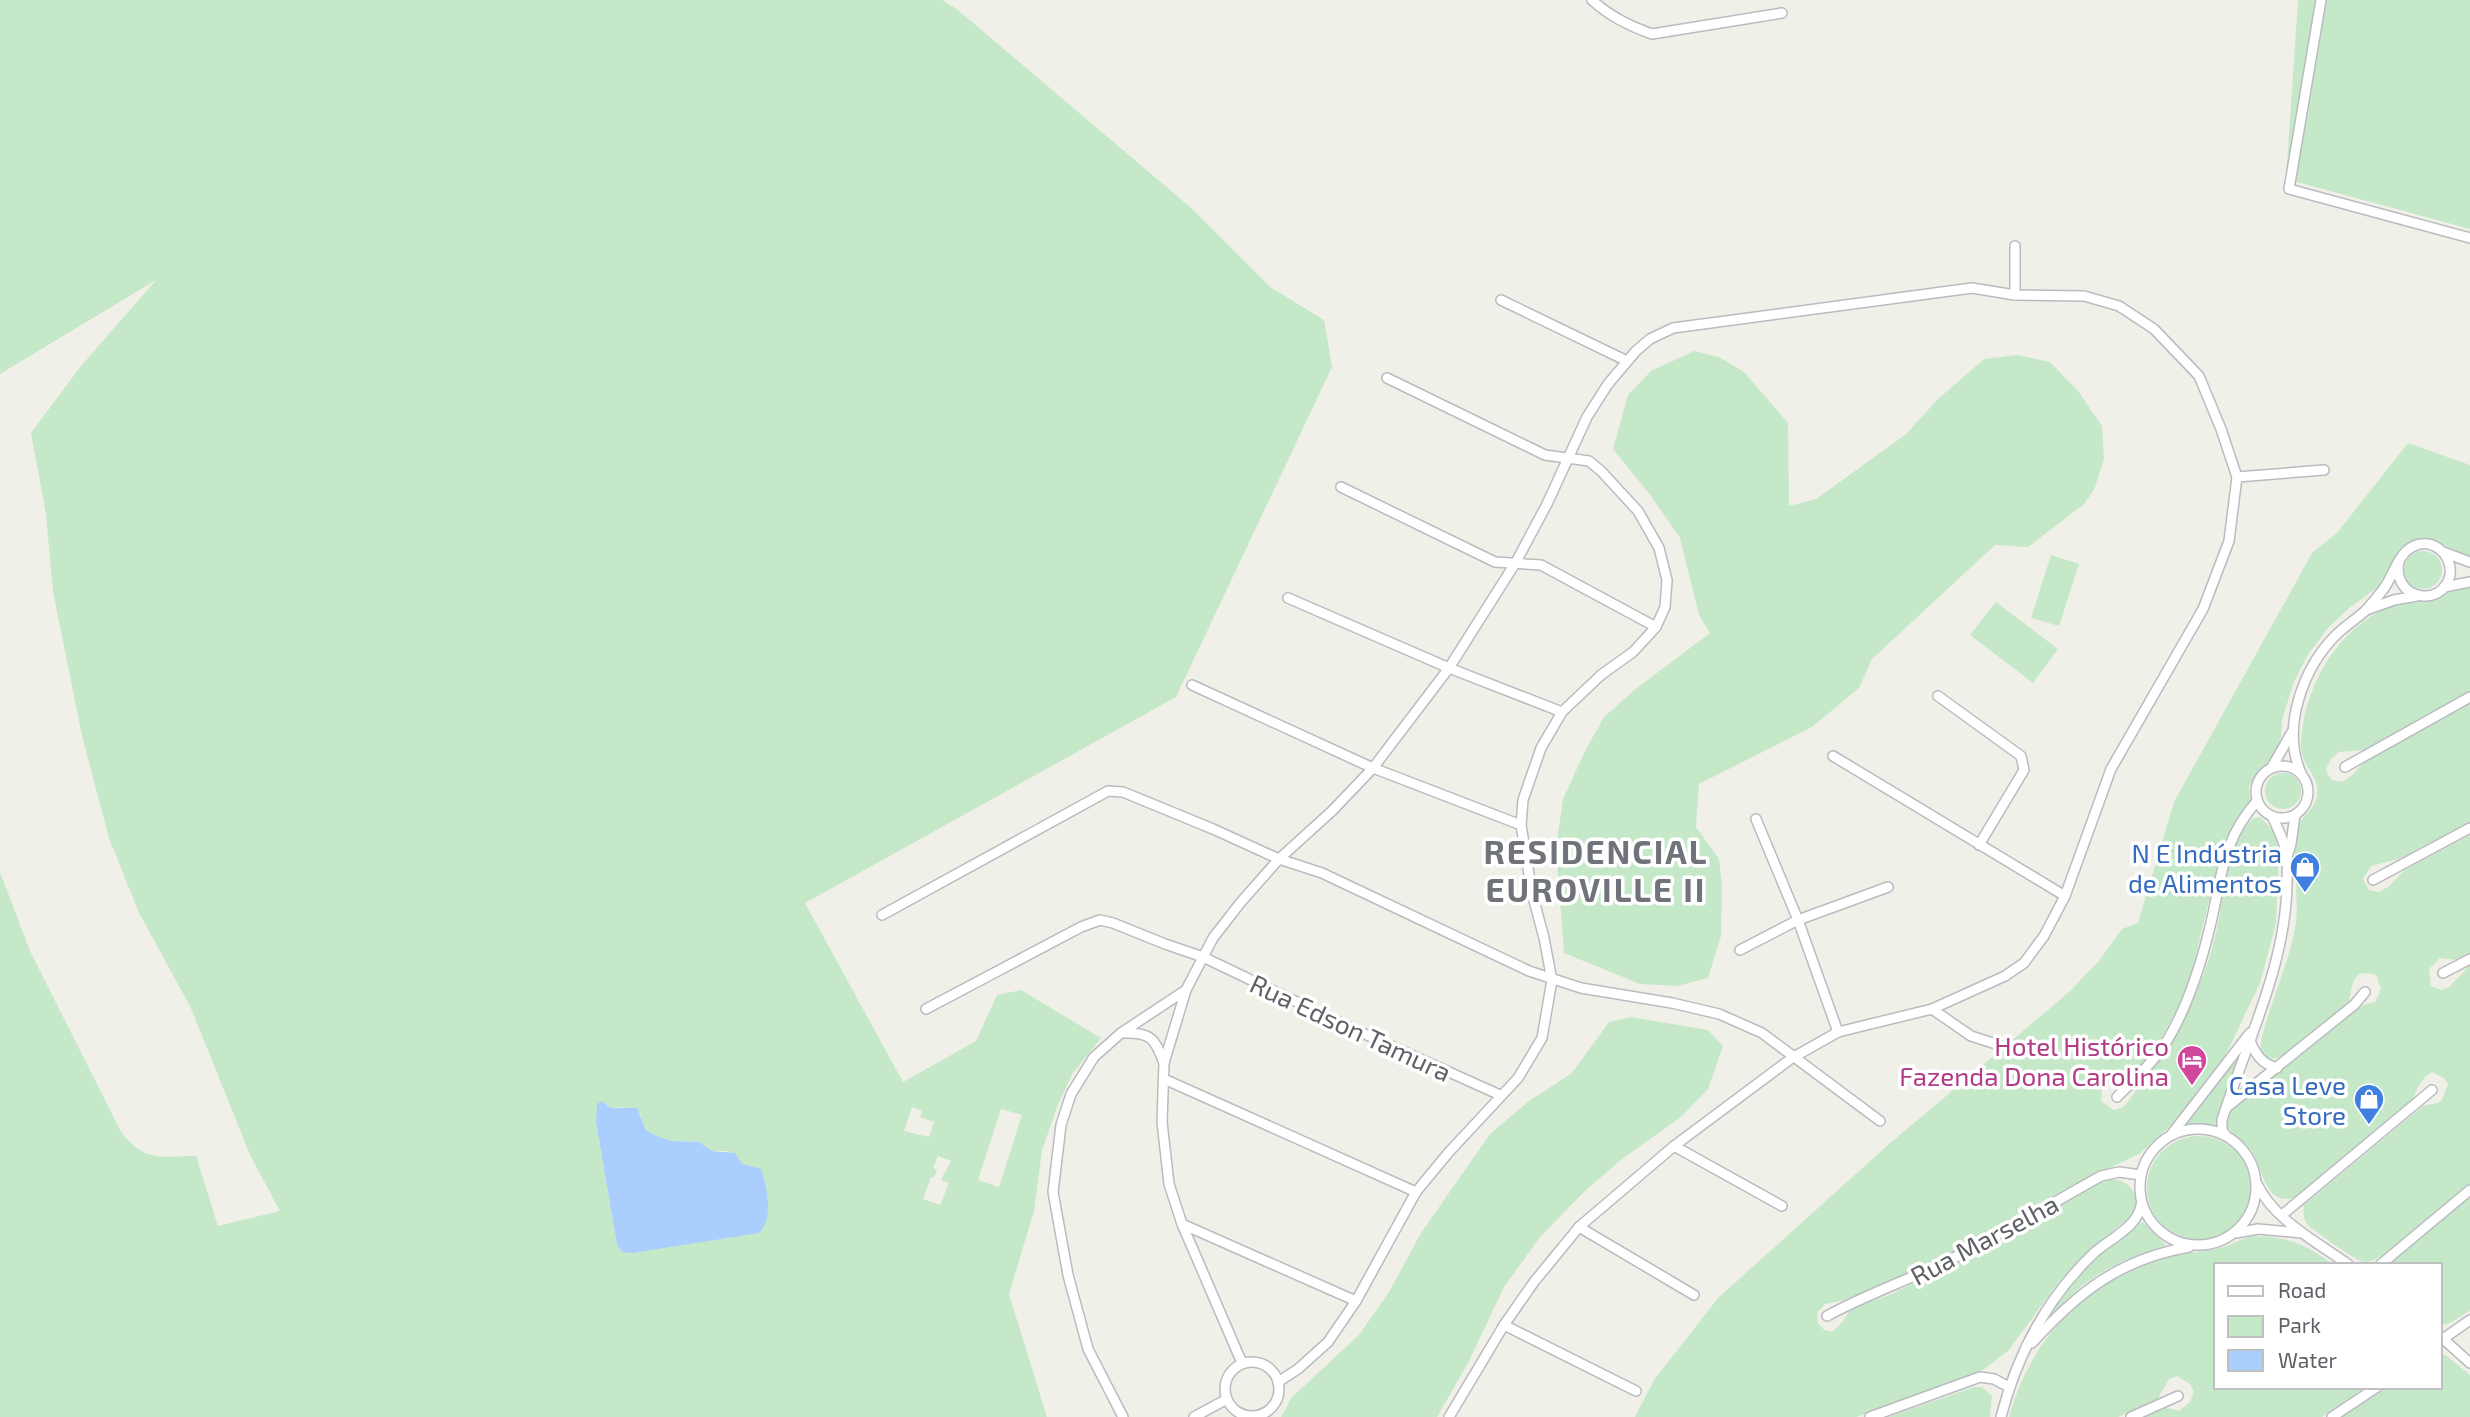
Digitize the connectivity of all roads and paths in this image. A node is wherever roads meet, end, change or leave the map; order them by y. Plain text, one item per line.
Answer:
1 (1592, 0) edge
2 (2321, 0) edge
3 (1782, 13) dead end
4 (2470, 238) edge
5 (2015, 246) dead end
6 (2015, 295) junction
7 (1501, 300) dead end
8 (1627, 361) junction
9 (1387, 378) dead end
10 (1569, 457) junction
11 (2325, 470) dead end
12 (2237, 477) junction
13 (1341, 487) dead end
14 (2444, 552) junction
15 (2399, 561) junction
16 (1516, 562) junction
17 (2470, 562) edge
18 (2470, 582) edge
19 (2444, 587) junction
20 (2419, 596) junction
21 (1288, 598) dead end
22 (2365, 611) junction
23 (1656, 627) junction
24 (1449, 667) junction
25 (1192, 685) dead end
26 (1938, 696) dead end
27 (2470, 697) edge
28 (1562, 712) junction
29 (2293, 730) junction
30 (1833, 756) dead end
31 (2345, 767) dead end
32 (1373, 768) junction
33 (2272, 768) junction
34 (2301, 773) junction
35 (2257, 802) junction
36 (2295, 815) junction
37 (2272, 816) junction
38 (1756, 819) dead end
39 (1521, 825) junction
40 (2470, 828) edge
41 (1979, 845) junction
42 (2287, 857) junction
43 (1279, 859) junction
44 (2373, 880) dead end
45 (1888, 887) dead end
46 (2064, 896) junction
47 (882, 915) dead end
48 (1798, 920) junction
49 (1740, 950) dead end
50 (1203, 957) junction
51 (2470, 959) edge
52 (2443, 974) dead end
53 (1552, 980) junction
54 (1185, 990) junction
55 (2365, 992) dead end
56 (926, 1009) dead end
57 (1932, 1009) junction
58 (2253, 1029) junction
59 (1839, 1032) junction
60 (1121, 1033) junction
61 (2250, 1040) junction
62 (1998, 1045) dead end
63 (1793, 1058) junction
64 (1164, 1063) junction
65 (2277, 1068) junction
66 (1164, 1079) junction
67 (2432, 1090) dead end
68 (1500, 1095) junction
69 (2116, 1097) dead end
70 (2226, 1107) junction
71 (1880, 1121) dead end
72 (2226, 1136) junction
73 (2169, 1137) junction
74 (1674, 1146) junction
75 (2141, 1175) junction
76 (2256, 1181) junction
77 (2470, 1190) edge
78 (1416, 1192) junction
79 (2142, 1203) junction
80 (1782, 1206) dead end
81 (2282, 1215) junction
82 (1182, 1224) junction
83 (1578, 1227) junction
84 (2234, 1233) junction
85 (2303, 1234) junction
86 (2194, 1246) junction
87 (2346, 1263) edge
88 (2382, 1263) edge
89 (1693, 1295) dead end
90 (1356, 1301) junction
91 (1828, 1316) dead end
92 (2470, 1320) edge
93 (1504, 1325) junction
94 (2442, 1337) edge
95 (2442, 1339) edge
96 (2026, 1350) junction
97 (1242, 1363) junction
98 (2470, 1363) edge
99 (1278, 1382) junction
100 (2009, 1387) junction
101 (2374, 1389) edge
102 (1636, 1391) dead end
103 (2178, 1396) dead end
104 (1227, 1399) junction
105 (1256, 1416) edge
106 (1123, 1417) edge
107 (1194, 1417) edge
108 (1449, 1417) edge
109 (1870, 1417) edge
110 (2001, 1417) edge
111 (2131, 1417) edge
112 (2332, 1417) edge

1 - 3 street
2 - 4 street
5 - 6 street
6 - 8 street
6 - 12 street
7 - 8 street
8 - 10 street
9 - 10 street
10 - 16 street
10 - 23 street
11 - 12 street
12 - 46 street
13 - 16 street
14 - 15 street
14 - 17 street
14 - 19 street
15 - 20 street
15 - 22 street
16 - 23 street
16 - 24 street
18 - 19 street
19 - 20 street
20 - 22 street
21 - 24 street
22 - 29 street
23 - 28 street
24 - 28 street
24 - 32 street
25 - 32 street
26 - 41 street
27 - 31 street
28 - 39 street
29 - 33 street
29 - 34 street
30 - 41 street
32 - 39 street
32 - 43 street
33 - 34 street
33 - 35 street
34 - 36 street
35 - 37 street
35 - 69 street
36 - 37 street
36 - 42 street
37 - 42 street
38 - 48 street
39 - 53 street
40 - 44 street
41 - 46 street
42 - 58 street
43 - 47 street
43 - 50 street
43 - 53 street
45 - 48 street
46 - 57 street
48 - 49 street
48 - 59 street
50 - 54 street
50 - 56 street, Rua Edson Tamura
50 - 68 street, Rua Edson Tamura
51 - 52 street
53 - 63 street
53 - 68 street
54 - 60 street
54 - 64 street
55 - 65 street
57 - 59 street
57 - 62 street
58 - 61 street
58 - 73 street
59 - 63 street
60 - 64 street
60 - 106 street
61 - 65 street
61 - 70 street
63 - 71 street
63 - 74 street
64 - 66 street
65 - 70 street
66 - 78 street
66 - 82 street
67 - 81 street
68 - 78 street
70 - 72 street
72 - 73 street
72 - 76 street
73 - 75 street
74 - 80 street
74 - 83 street
75 - 79 street
75 - 91 street, Rua Marselha
76 - 81 street
76 - 84 street
77 - 88 street
78 - 90 street
79 - 86 street
79 - 96 street
81 - 85 street
82 - 90 street
82 - 97 street
83 - 89 street
83 - 93 street
84 - 85 street
84 - 86 street
85 - 87 street
86 - 96 street
90 - 99 street
92 - 94 street
93 - 102 street
93 - 108 street
95 - 98 street
96 - 100 street
97 - 99 street
97 - 104 street
99 - 105 street
100 - 109 street
100 - 110 street
101 - 112 street
103 - 111 street
104 - 105 street
104 - 107 street

